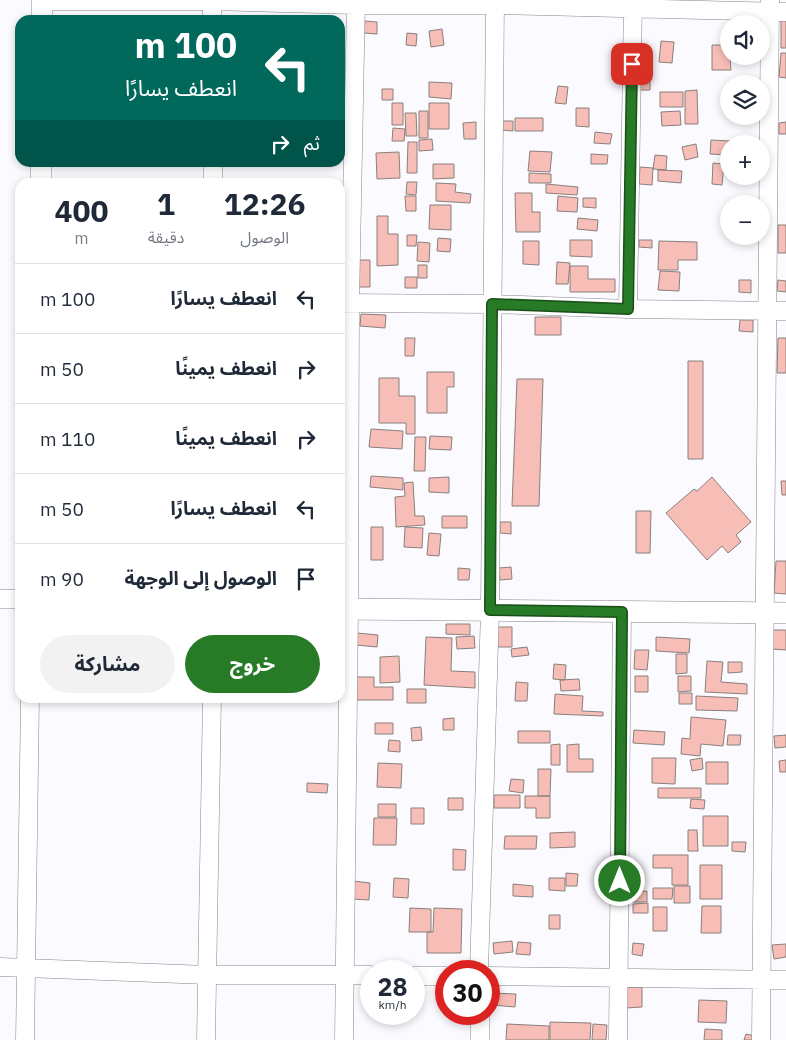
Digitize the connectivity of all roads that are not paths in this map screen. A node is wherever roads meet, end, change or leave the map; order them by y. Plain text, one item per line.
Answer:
1 (42, 0) edge
2 (212, 1) edge
3 (356, 2) edge
4 (495, 3) edge
5 (633, 4) edge
6 (775, 8) edge
7 (42, 15) edge
8 (212, 15) edge
9 (345, 302) edge
10 (492, 304) junction
11 (628, 309) junction
12 (767, 310) junction
13 (786, 311) edge
14 (15, 599) edge
15 (0, 600) edge
16 (345, 609) edge
17 (490, 610) junction
18 (622, 612) junction
19 (776, 613) edge
20 (30, 703) edge
21 (212, 703) edge
22 (480, 960) edge
23 (0, 968) edge
24 (24, 968) junction
25 (207, 975) junction
26 (345, 975) junction
27 (360, 975) edge
28 (500, 976) edge
29 (619, 977) junction
30 (762, 980) junction
31 (786, 980) edge
32 (480, 1025) edge
33 (24, 1040) edge
34 (206, 1040) edge
35 (344, 1040) edge
36 (480, 1040) edge
37 (618, 1040) edge
38 (760, 1040) edge

1 - 2 street
1 - 7 street
2 - 3 street
2 - 8 street
3 - 4 street
3 - 9 street
4 - 5 street
4 - 10 street
5 - 6 street
5 - 11 street
6 - 12 street
9 - 10 street
9 - 16 street
10 - 11 street
10 - 17 street
11 - 12 street
12 - 13 street
12 - 19 street
14 - 15 street
16 - 17 street
16 - 26 street
17 - 18 street
17 - 22 street
18 - 19 street
18 - 29 street
19 - 30 street
20 - 24 street
21 - 25 street
23 - 24 street
24 - 25 street
24 - 33 street
25 - 26 street
25 - 34 street
26 - 27 street
26 - 35 street
28 - 29 street
29 - 30 street
29 - 37 street
30 - 31 street
30 - 38 street
32 - 36 street

